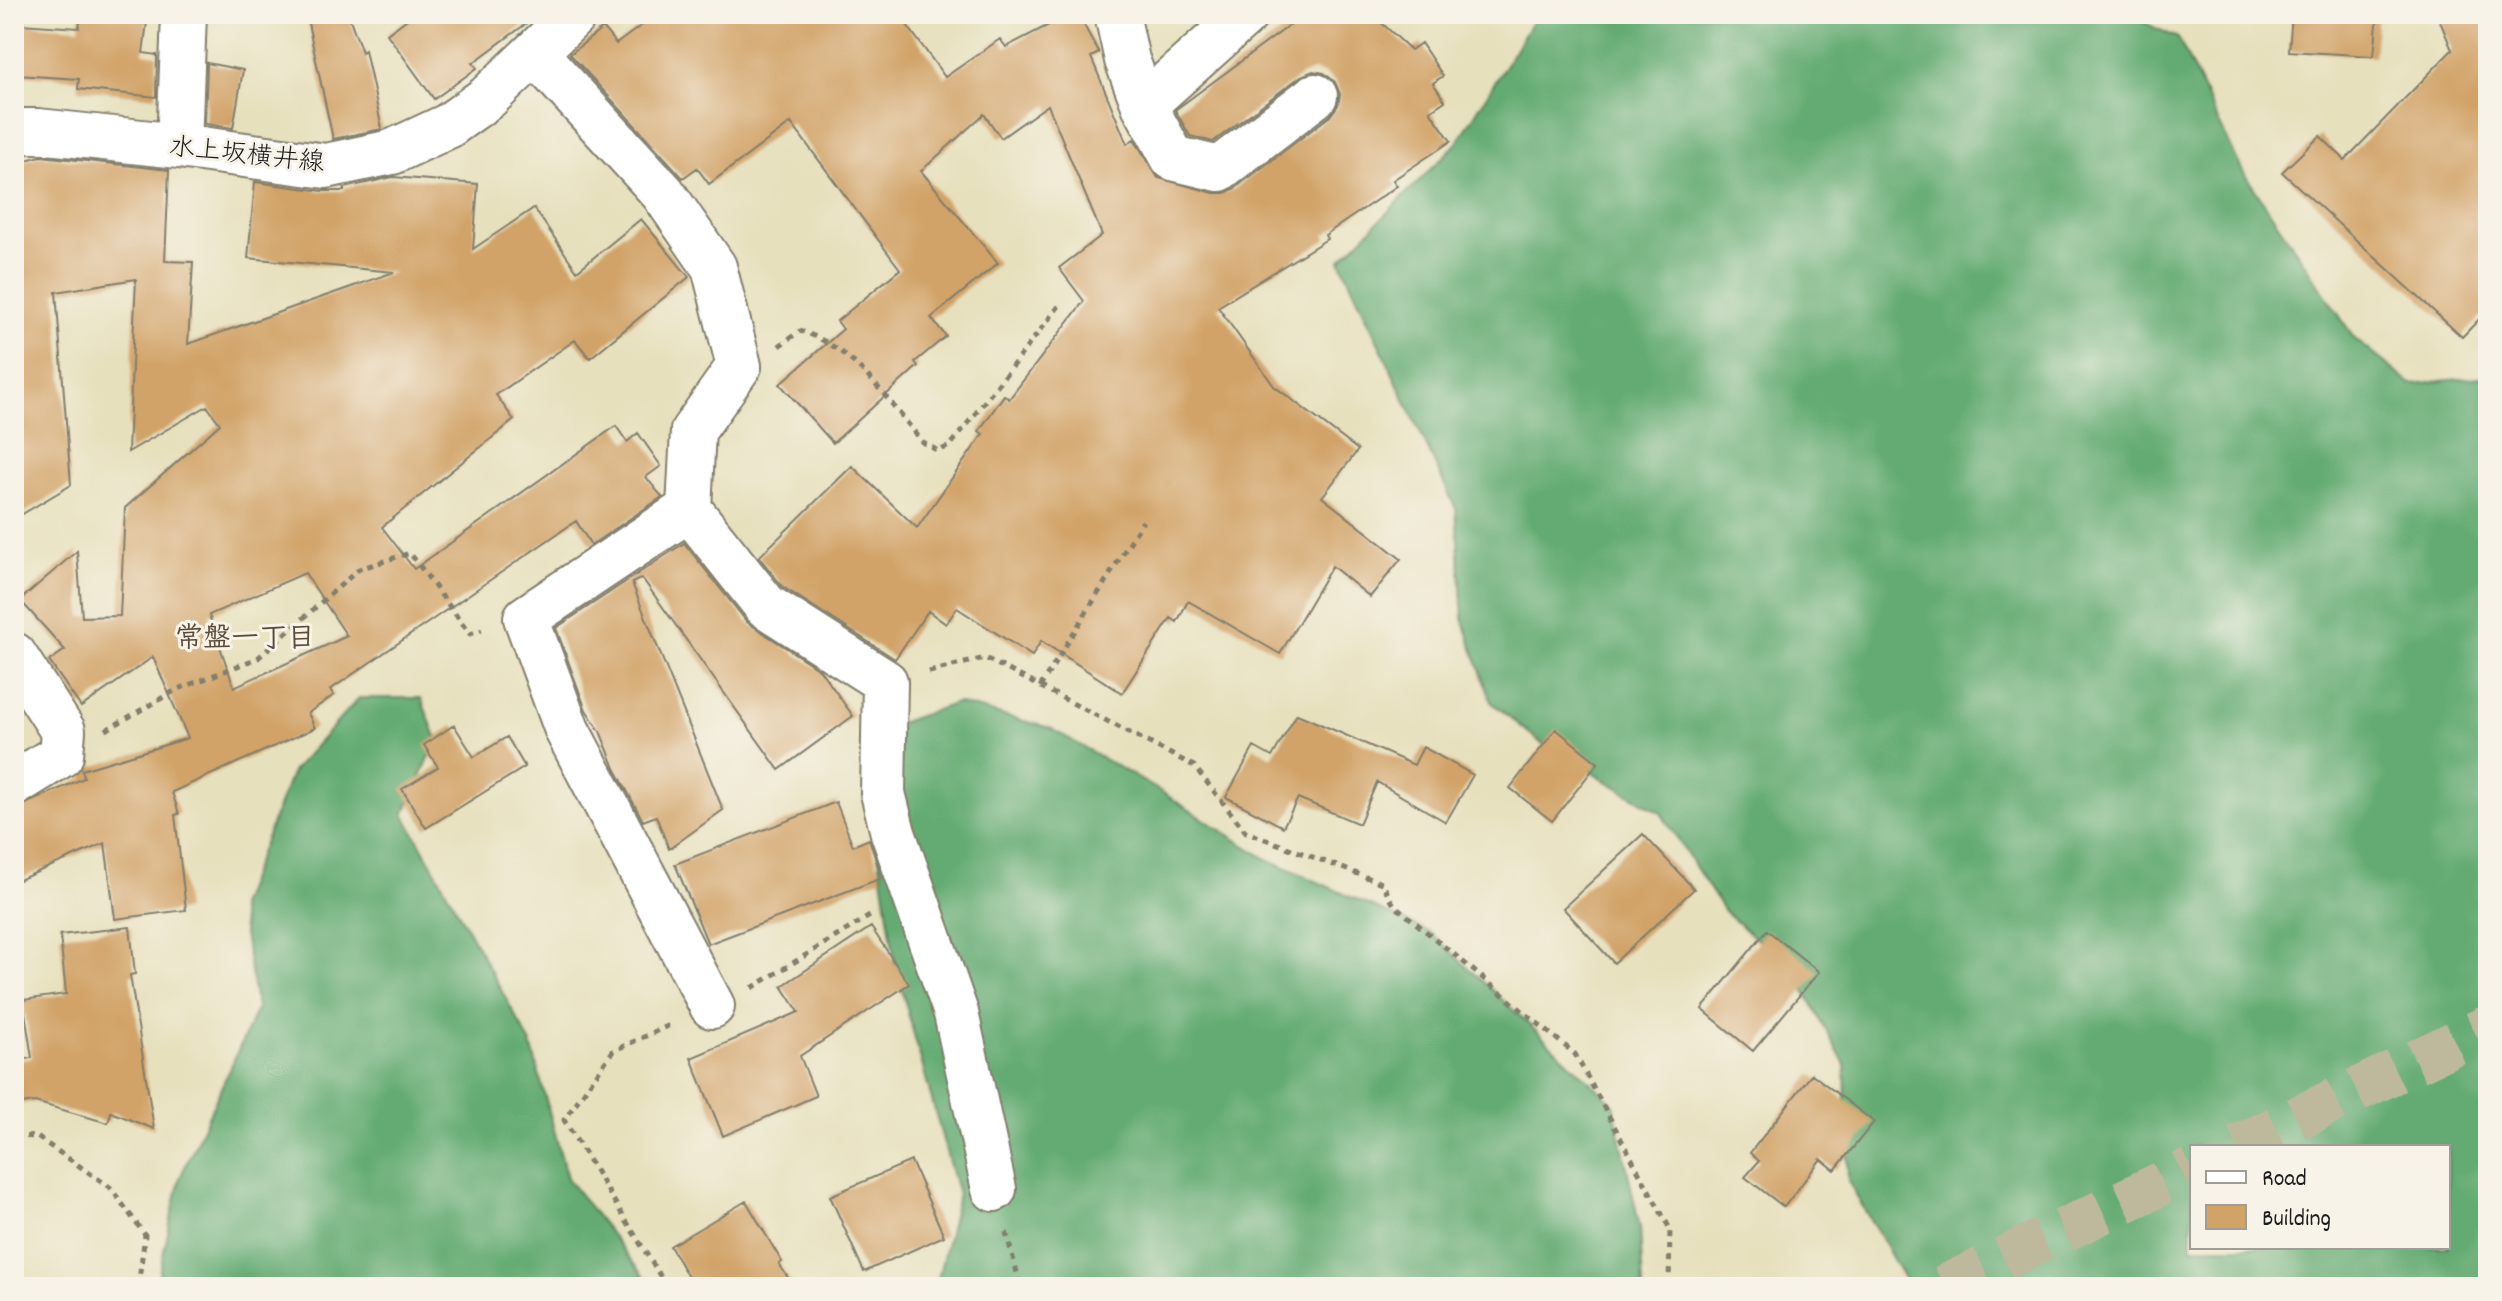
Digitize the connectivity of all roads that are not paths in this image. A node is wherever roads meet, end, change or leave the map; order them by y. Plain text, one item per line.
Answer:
1 (184, 14) edge
2 (575, 14) edge
3 (1117, 14) edge
4 (1246, 14) edge
5 (535, 53) junction
6 (1315, 96) dead end
7 (1144, 105) junction
8 (14, 131) edge
9 (179, 146) junction
10 (689, 509) junction
11 (14, 655) edge
12 (14, 784) edge
13 (712, 1006) road end
14 (994, 1189) road end

1 - 9 street
2 - 5 street, 水上坂横井線
3 - 7 street
4 - 7 street
5 - 9 street, 水上坂横井線
5 - 10 street
6 - 7 street
8 - 9 street, 水上坂横井線
10 - 13 street
10 - 14 street
11 - 12 street

